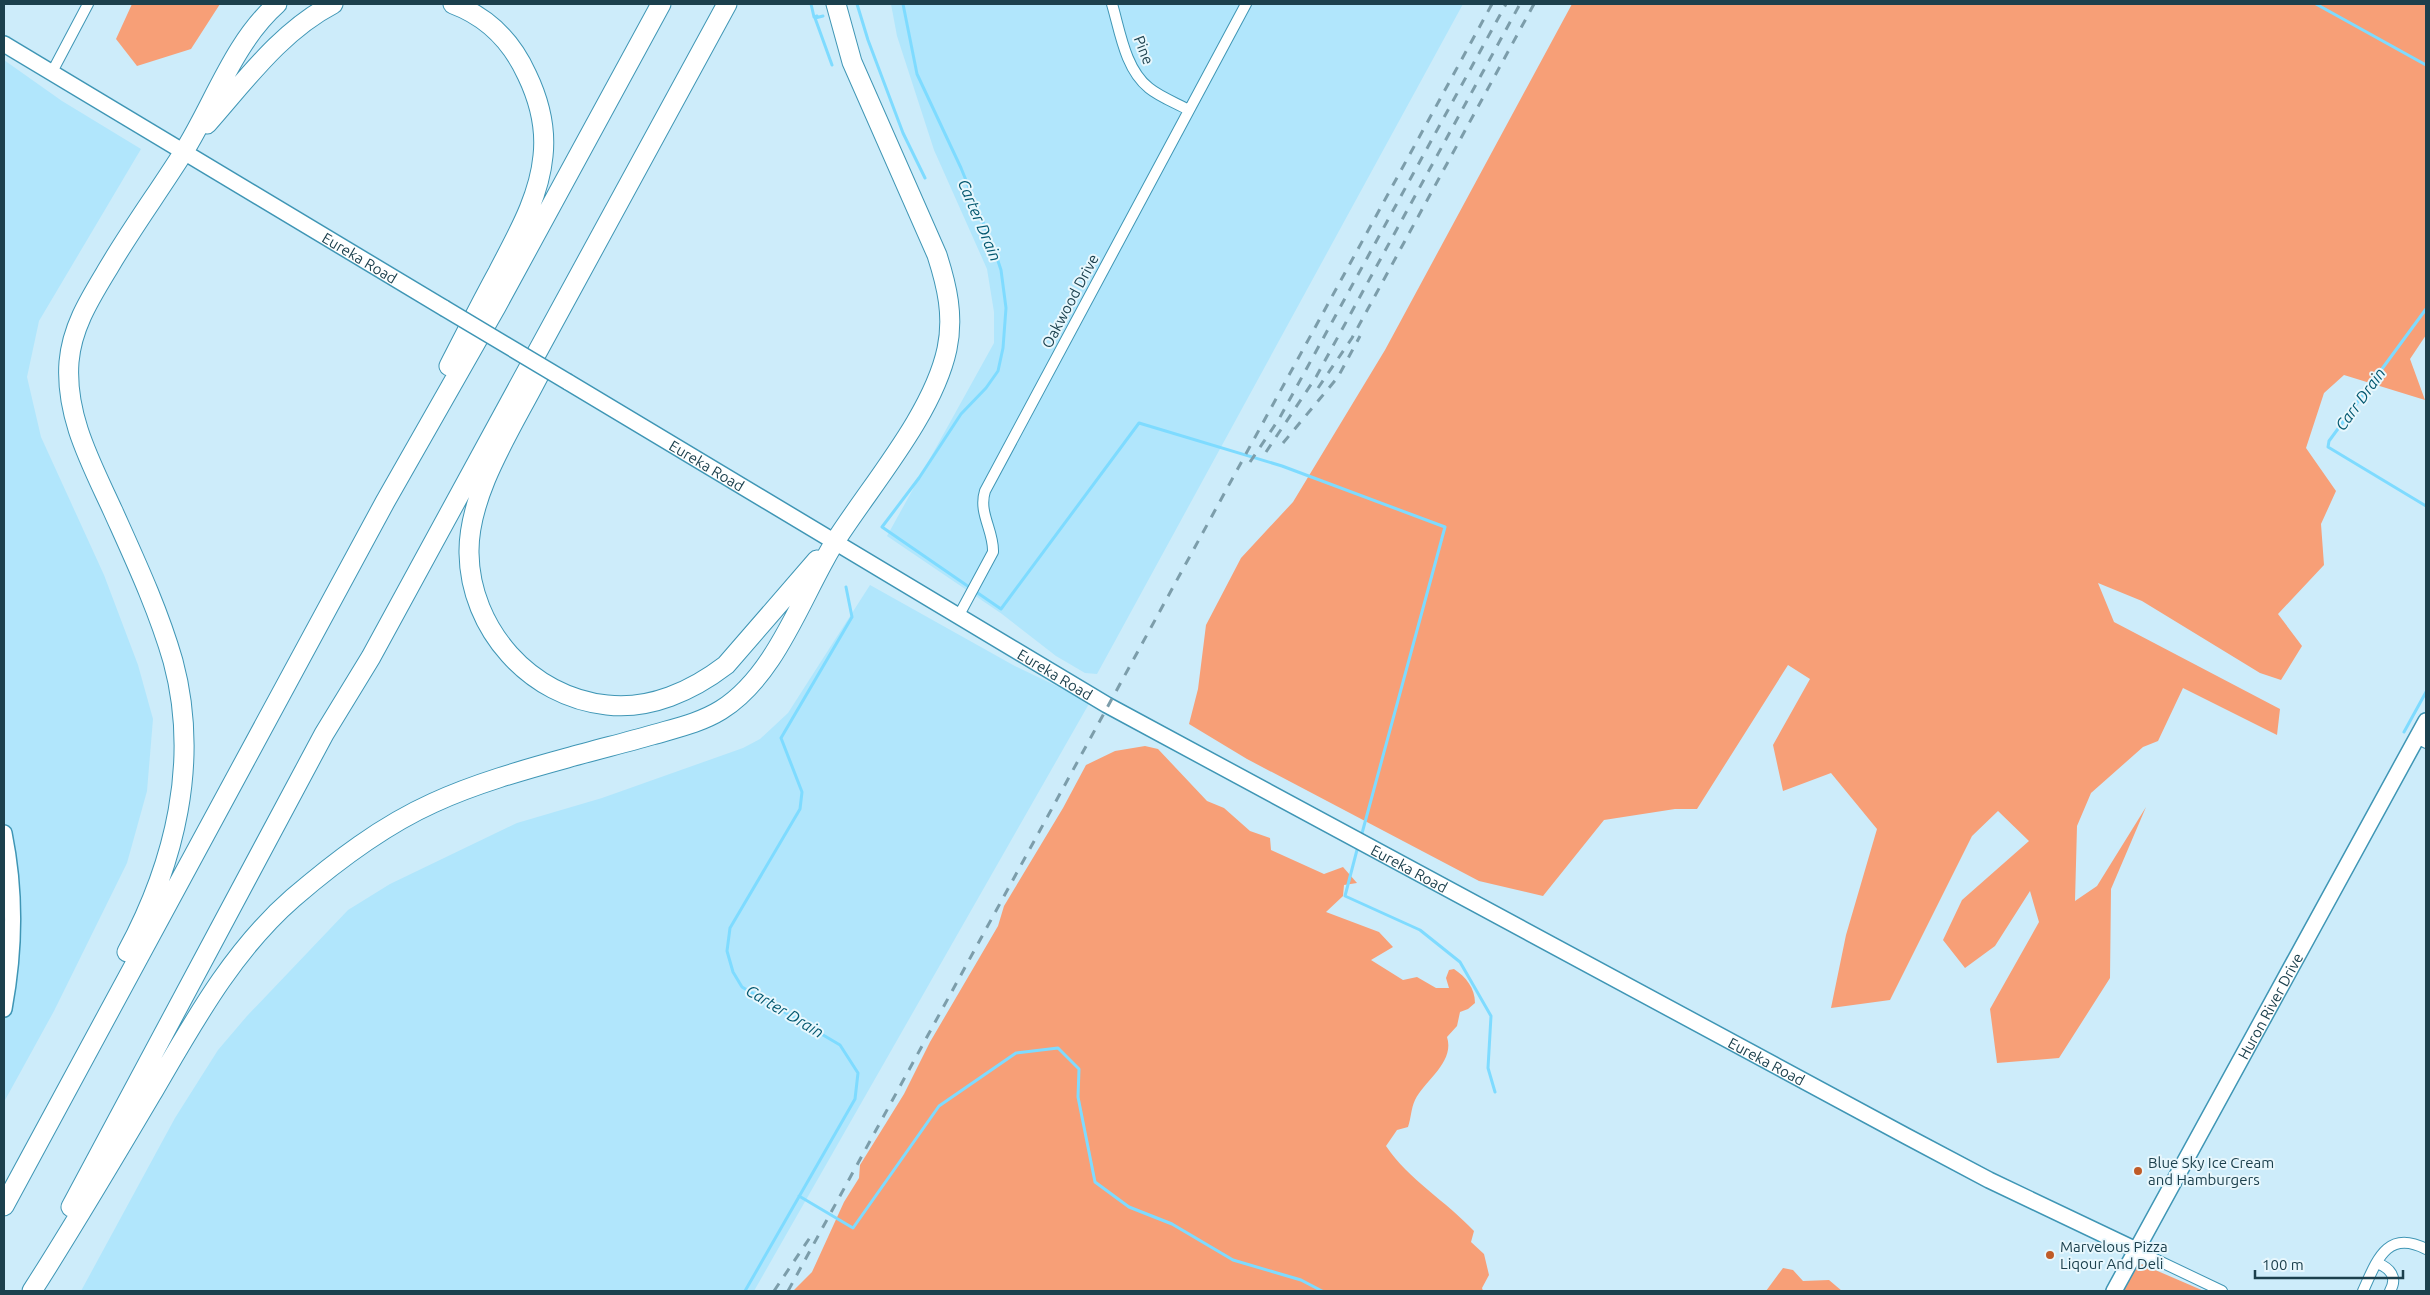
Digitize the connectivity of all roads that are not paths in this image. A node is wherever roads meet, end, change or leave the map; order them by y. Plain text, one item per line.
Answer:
1 (88, 4) edge
2 (277, 4) edge
3 (333, 4) edge
4 (453, 4) edge
5 (661, 4) edge
6 (727, 4) edge
7 (836, 4) edge
8 (1112, 4) edge
9 (1246, 4) edge
10 (4, 44) edge
11 (52, 72) junction
12 (1189, 110) junction
13 (184, 152) junction
14 (628, 187) junction
15 (385, 502) junction
16 (834, 543) junction
17 (958, 617) junction
18 (2426, 721) edge
19 (2422, 740) edge
20 (4, 833) edge
21 (4, 1009) edge
22 (4, 1185) edge
23 (4, 1206) edge
24 (2426, 1249) edge
25 (2136, 1250) junction
26 (2377, 1263) junction
27 (25, 1291) edge
28 (32, 1291) edge
29 (2114, 1291) edge
30 (2222, 1291) edge
31 (2363, 1291) edge
32 (2390, 1291) edge

1 - 11 street
2 - 13 highway
3 - 13 highway
4 - 15 highway
5 - 15 highway
6 - 14 highway
7 - 16 highway
8 - 12 street, Pine
9 - 12 street, Oakwood Drive
10 - 11 street, Eureka Road
11 - 13 street, Eureka Road
12 - 17 street, Oakwood Drive
13 - 16 street, Eureka Road, bridge
13 - 22 highway
14 - 16 highway
14 - 27 highway
15 - 23 highway
16 - 17 street, Eureka Road
16 - 28 highway
17 - 25 street, Eureka Road
18 - 19 street, Huron River Drive
19 - 25 street, Huron River Drive
20 - 21 street
24 - 26 street
25 - 29 street, Huron River Drive
25 - 30 street
26 - 31 street
26 - 32 street

